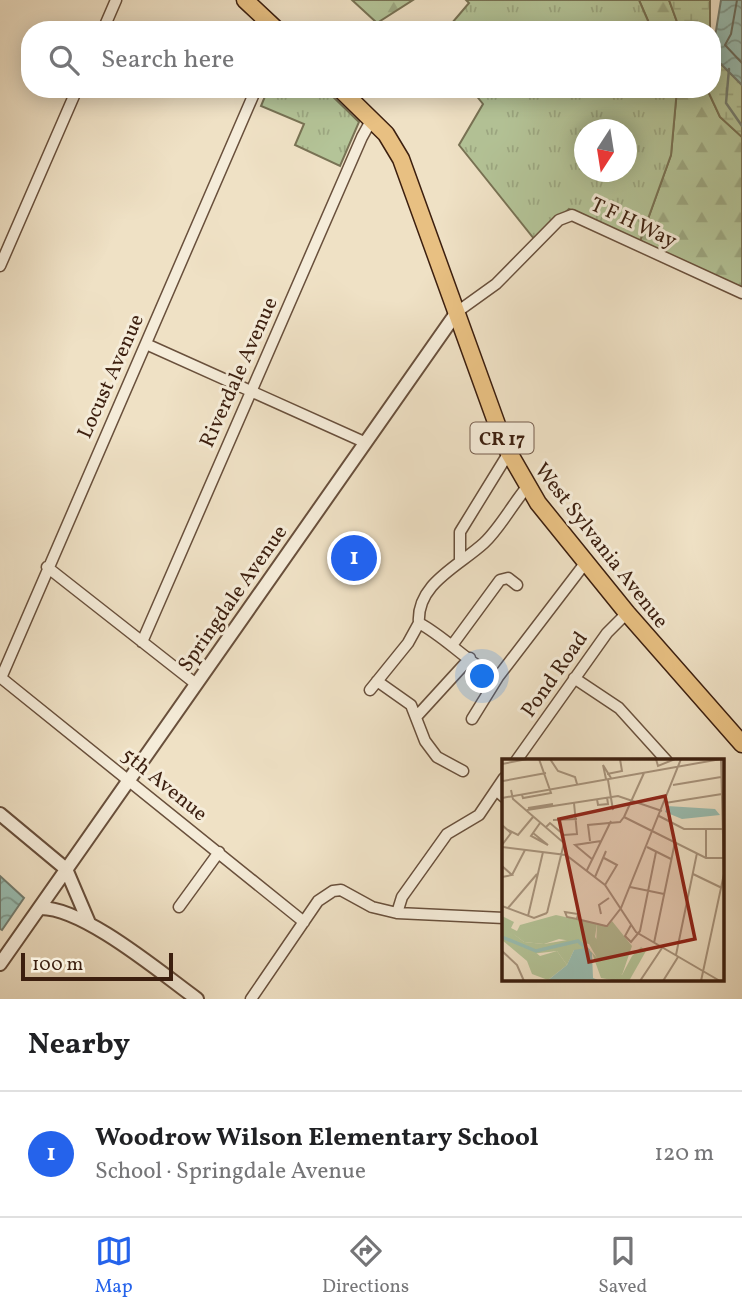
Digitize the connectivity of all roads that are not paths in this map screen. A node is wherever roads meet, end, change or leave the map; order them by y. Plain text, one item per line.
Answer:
1 (116, 0) edge
2 (245, 0) edge
3 (107, 21) edge
4 (267, 21) edge
5 (73, 98) edge
6 (252, 98) edge
7 (349, 98) edge
8 (372, 120) junction
9 (0, 266) edge
10 (742, 293) edge
11 (457, 312) junction
12 (146, 344) junction
13 (251, 390) junction
14 (364, 442) junction
15 (508, 454) junction
16 (527, 488) junction
17 (460, 560) junction
18 (586, 562) junction
19 (47, 567) junction
20 (517, 585) dead end
21 (627, 614) junction
22 (419, 623) junction
23 (142, 642) junction
24 (453, 644) junction
25 (470, 658) junction
26 (498, 677) junction
27 (0, 678) edge
28 (574, 678) junction
29 (377, 681) junction
30 (196, 684) junction
31 (370, 690) dead end
32 (417, 716) junction
33 (472, 719) dead end
34 (742, 744) edge
35 (517, 759) edge
36 (665, 759) edge
37 (463, 771) dead end
38 (128, 779) junction
39 (500, 793) edge
40 (0, 814) edge
41 (219, 852) junction
42 (66, 869) junction
43 (40, 908) junction
44 (178, 908) dead end
45 (397, 913) junction
46 (502, 918) edge
47 (304, 922) junction
48 (89, 923) junction
49 (4, 950) edge
50 (0, 964) edge
51 (197, 999) edge
52 (251, 999) edge

1 - 3 street
2 - 4 main road
5 - 9 street
6 - 12 street, Locust Avenue
7 - 8 main road, West Sylvania Avenue / CR 17
8 - 11 main road, West Sylvania Avenue / CR 17
8 - 13 street, Riverdale Avenue
10 - 11 street, T F H Way
11 - 14 street, Springdale Avenue
11 - 15 main road, West Sylvania Avenue / CR 17
12 - 13 street
12 - 19 street, Locust Avenue
13 - 14 street
13 - 23 street, Riverdale Avenue
14 - 30 street, Springdale Avenue
15 - 16 main road, West Sylvania Avenue / CR 17
15 - 17 street
16 - 17 street
16 - 18 main road, West Sylvania Avenue / CR 17
17 - 22 street
18 - 21 main road, West Sylvania Avenue / CR 17
18 - 26 street
19 - 23 street
19 - 27 street, Locust Avenue
20 - 24 street
21 - 28 street, Pond Road
21 - 34 main road, West Sylvania Avenue / CR 17
22 - 24 street
22 - 29 street
23 - 30 street
24 - 25 street
25 - 26 street
25 - 32 street
26 - 33 street
27 - 38 street, 5th Avenue
28 - 35 street, Pond Road
28 - 36 street
29 - 31 street
29 - 32 street
30 - 38 street, Springdale Avenue
32 - 37 street
38 - 41 street, 5th Avenue
38 - 42 street, Springdale Avenue
39 - 45 street
40 - 42 street
41 - 44 street
41 - 47 street, 5th Avenue
42 - 43 street, Springdale Avenue
42 - 48 street
43 - 48 street
43 - 49 street, Springdale Avenue
45 - 46 street
45 - 47 street
47 - 52 street
48 - 51 street
49 - 50 street, Springdale Avenue

